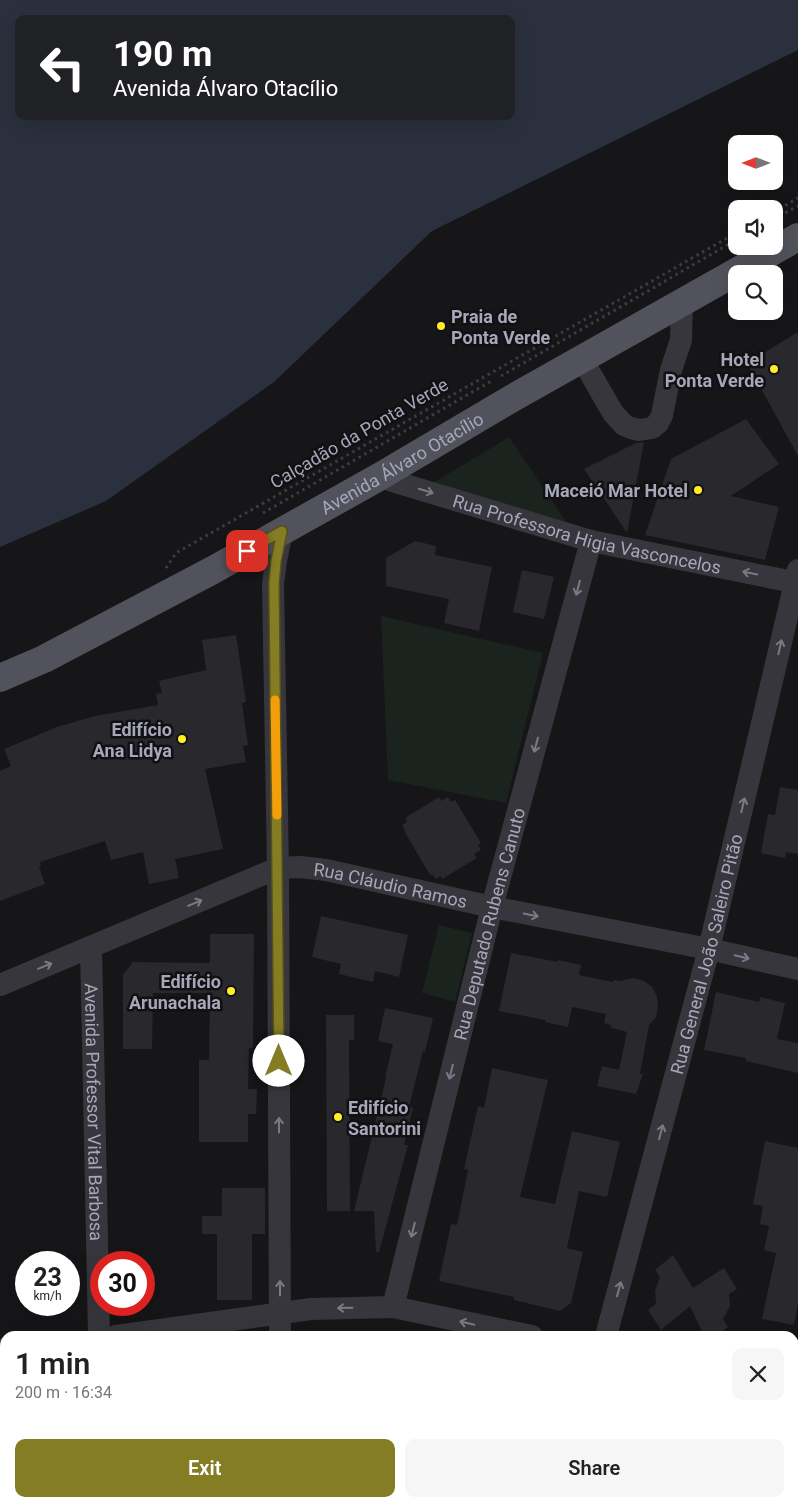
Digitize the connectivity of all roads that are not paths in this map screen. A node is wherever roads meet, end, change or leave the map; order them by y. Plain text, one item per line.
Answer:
1 (798, 237) edge
2 (682, 302) junction
3 (582, 359) junction
4 (379, 477) junction
5 (282, 531) junction
6 (591, 541) junction
7 (797, 578) edge
8 (0, 678) edge
9 (278, 868) junction
10 (492, 907) junction
11 (91, 947) junction
12 (709, 950) junction
13 (798, 970) edge
14 (0, 985) edge
15 (394, 1307) junction
16 (280, 1313) junction
17 (99, 1331) edge
18 (152, 1331) edge
19 (280, 1331) edge
20 (508, 1331) edge
21 (607, 1331) edge

1 - 2 main road, Avenida Álvaro Otacílio
2 - 3 main road, Avenida Álvaro Otacílio
2 - 3 street
3 - 4 main road, Avenida Álvaro Otacílio
4 - 5 main road, Avenida Álvaro Otacílio
4 -> 6 street, Rua Professora Higia Vasconcelos
5 - 8 main road, Avenida Álvaro Otacílio
5 - 9 street
7 -> 6 street, Rua Professora Higia Vasconcelos
6 -> 10 street, Rua Deputado Rubens Canuto
12 -> 7 street, Rua General João Saleiro Pitão
9 - 10 street, Rua Cláudio Ramos
11 -> 9 street, Rua Cláudio Ramos
16 -> 9 street
10 -> 12 street, Rua Cláudio Ramos
10 -> 15 street, Rua Deputado Rubens Canuto
14 -> 11 street, Rua Cláudio Ramos
11 - 17 street, Avenida Professor Vital Barbosa
12 -> 13 street, Rua Cláudio Ramos
21 -> 12 street, Rua General João Saleiro Pitão
15 -> 16 street
20 -> 15 street
16 - 18 street
16 - 19 street

